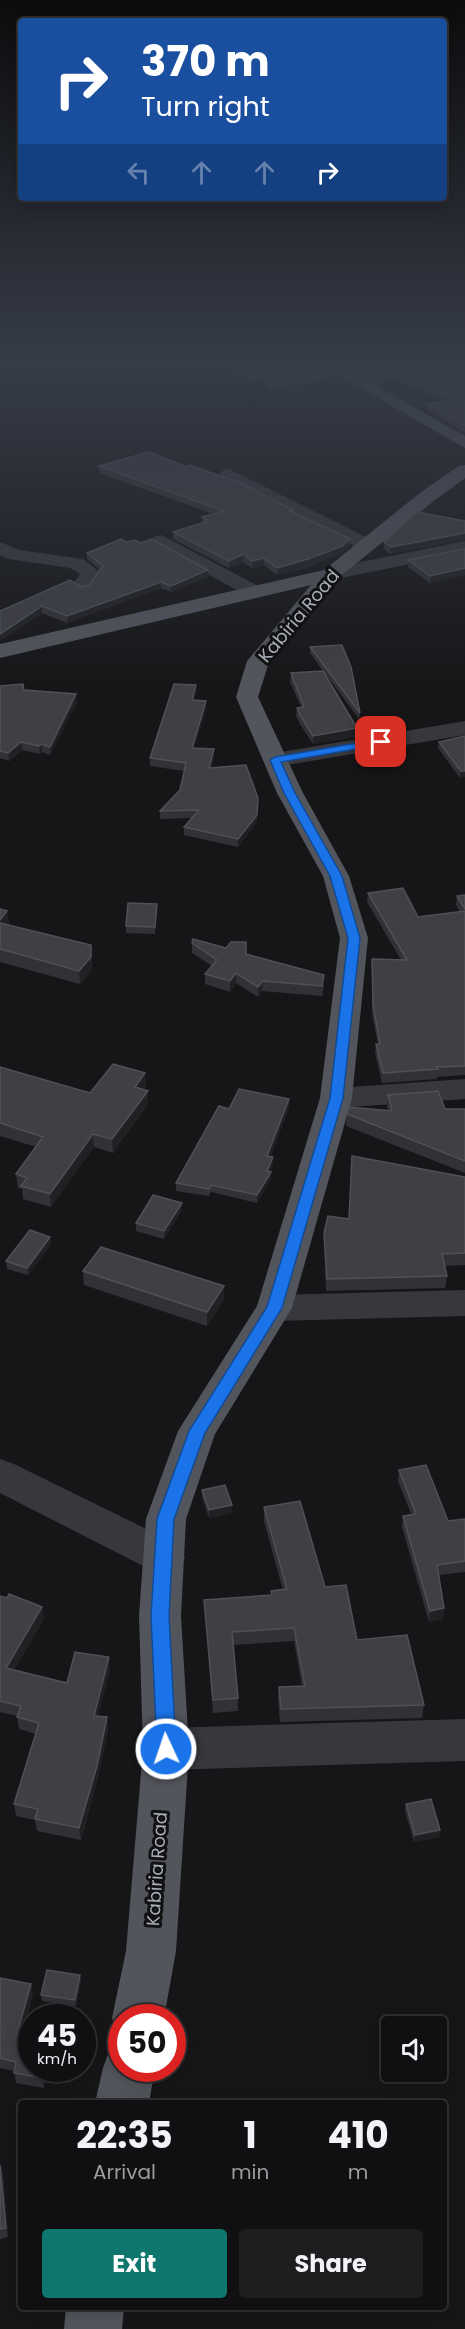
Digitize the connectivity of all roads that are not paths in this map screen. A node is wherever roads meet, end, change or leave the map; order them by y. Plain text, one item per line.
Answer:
1 (465, 470) edge
2 (229, 474) dead end
3 (161, 541) edge
4 (367, 544) junction
5 (465, 547) edge
6 (0, 548) edge
7 (331, 574) junction
8 (82, 585) edge
9 (255, 592) junction
10 (0, 651) edge
11 (465, 728) edge
12 (275, 760) junction
13 (465, 1089) edge
14 (336, 1098) junction
15 (465, 1303) edge
16 (274, 1308) junction
17 (0, 1475) edge
18 (164, 1557) junction
19 (465, 1740) edge
20 (166, 1749) junction
21 (141, 2004) edge
22 (126, 2082) edge
23 (123, 2100) edge
24 (95, 2310) edge
25 (93, 2329) edge

1 - 4 main road, Kabiria Road
2 - 4 street
3 - 9 street
4 - 7 main road, Kabiria Road
5 - 7 street
6 - 8 street
7 - 9 main road
7 - 12 main road, Kabiria Road
9 - 10 main road
11 - 12 street
12 - 14 main road, Kabiria Road
13 - 14 street
14 - 16 main road, Kabiria Road
15 - 16 street
16 - 18 main road, Kabiria Road
17 - 18 street
18 - 20 main road, Kabiria Road
19 - 20 street
20 - 21 main road, Kabiria Road
22 - 23 main road
24 - 25 main road

